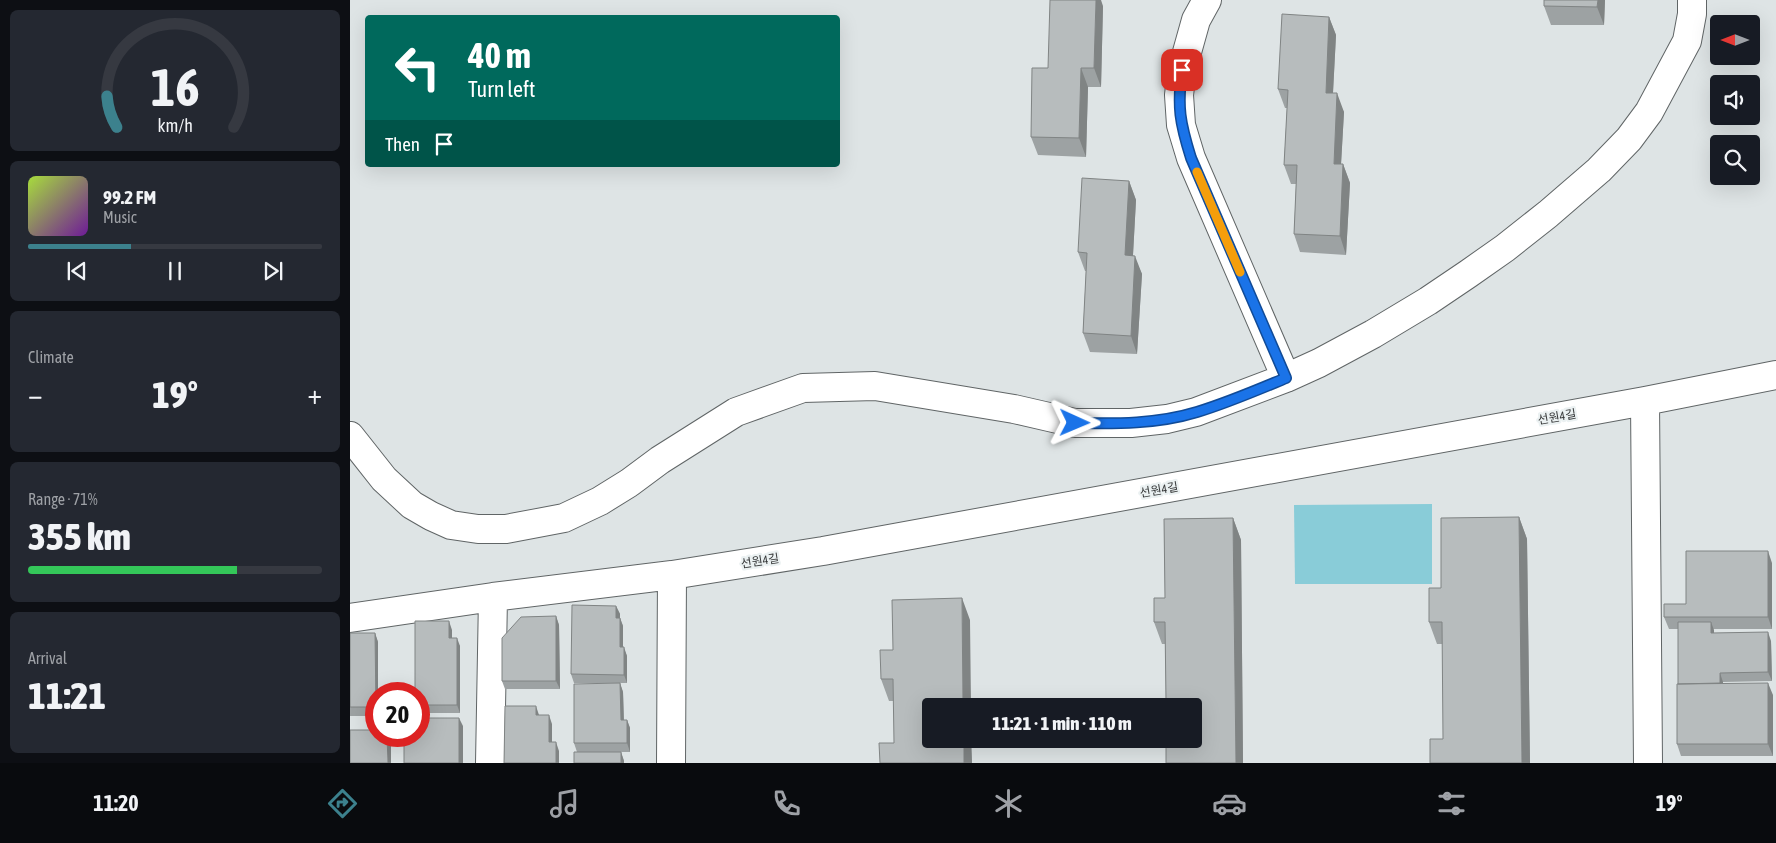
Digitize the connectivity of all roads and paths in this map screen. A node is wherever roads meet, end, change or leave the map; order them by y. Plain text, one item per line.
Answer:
1 (1207, 0) edge
2 (1692, 0) edge
3 (1776, 375) edge
4 (1286, 378) junction
5 (1645, 401) junction
6 (350, 436) edge
7 (672, 575) junction
8 (493, 597) junction
9 (350, 618) edge
10 (490, 763) edge
11 (671, 763) edge
12 (1648, 763) edge

1 - 4 street
2 - 4 street
3 - 5 street, 선원4길
4 - 6 street
5 - 7 street, 선원4길
5 - 12 street
7 - 8 street, 선원4길
7 - 11 street
8 - 9 street, 선원4길
8 - 10 street

